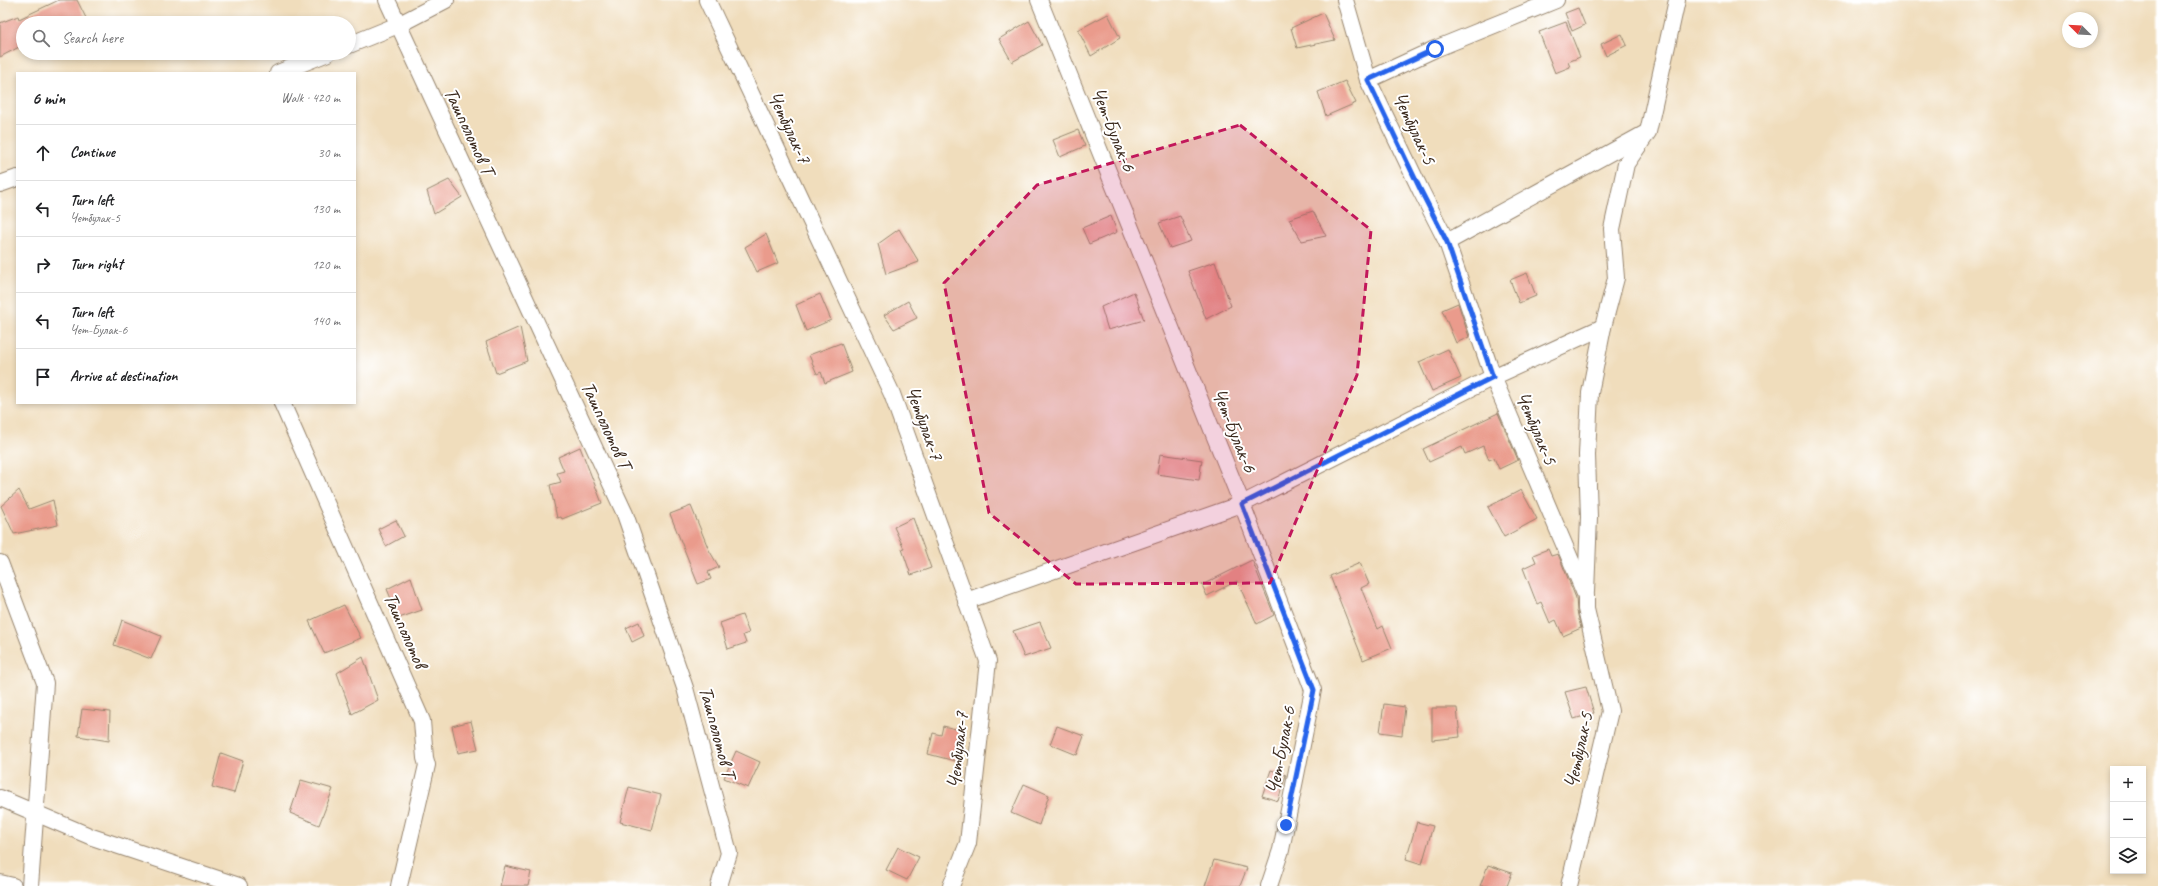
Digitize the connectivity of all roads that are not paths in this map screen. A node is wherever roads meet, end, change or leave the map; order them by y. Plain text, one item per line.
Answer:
1 (387, 0) edge
2 (446, 0) edge
3 (707, 0) edge
4 (1039, 0) edge
5 (1345, 0) edge
6 (1556, 0) edge
7 (1677, 0) edge
8 (398, 25) junction
9 (356, 42) edge
10 (310, 60) edge
11 (280, 72) edge
12 (1368, 80) junction
13 (1648, 132) junction
14 (16, 178) edge
15 (0, 184) edge
16 (1447, 242) junction
17 (1603, 327) junction
18 (1493, 377) junction
19 (282, 404) edge
20 (1242, 504) junction
21 (0, 563) edge
22 (1586, 596) junction
23 (966, 601) junction
24 (0, 798) edge
25 (36, 813) junction
26 (0, 883) edge
27 (13, 886) edge
28 (30, 886) edge
29 (239, 886) edge
30 (399, 886) edge
31 (718, 886) edge
32 (951, 886) edge
33 (1269, 886) edge
34 (1569, 886) edge

1 - 8 street, Ташполотов Т
2 - 8 street
3 - 23 street, Четбулак-7
4 - 20 street, Чет-Булак-6
5 - 12 street, Четбулак-5
6 - 12 street
7 - 13 street
8 - 9 street
8 - 31 street, Ташполотов Т
10 - 11 street
12 - 16 street, Четбулак-5
13 - 16 street
13 - 17 street
14 - 15 street
16 - 18 street, Четбулак-5
17 - 18 street
17 - 22 street
18 - 20 street
18 - 22 street, Четбулак-5
19 - 30 street, Ташполотов
20 - 23 street
20 - 33 street, Чет-Булак-6
21 - 25 street
22 - 34 street, Четбулак-5
23 - 32 street, Четбулак-7
24 - 25 street
25 - 28 street
25 - 29 street
26 - 27 street

